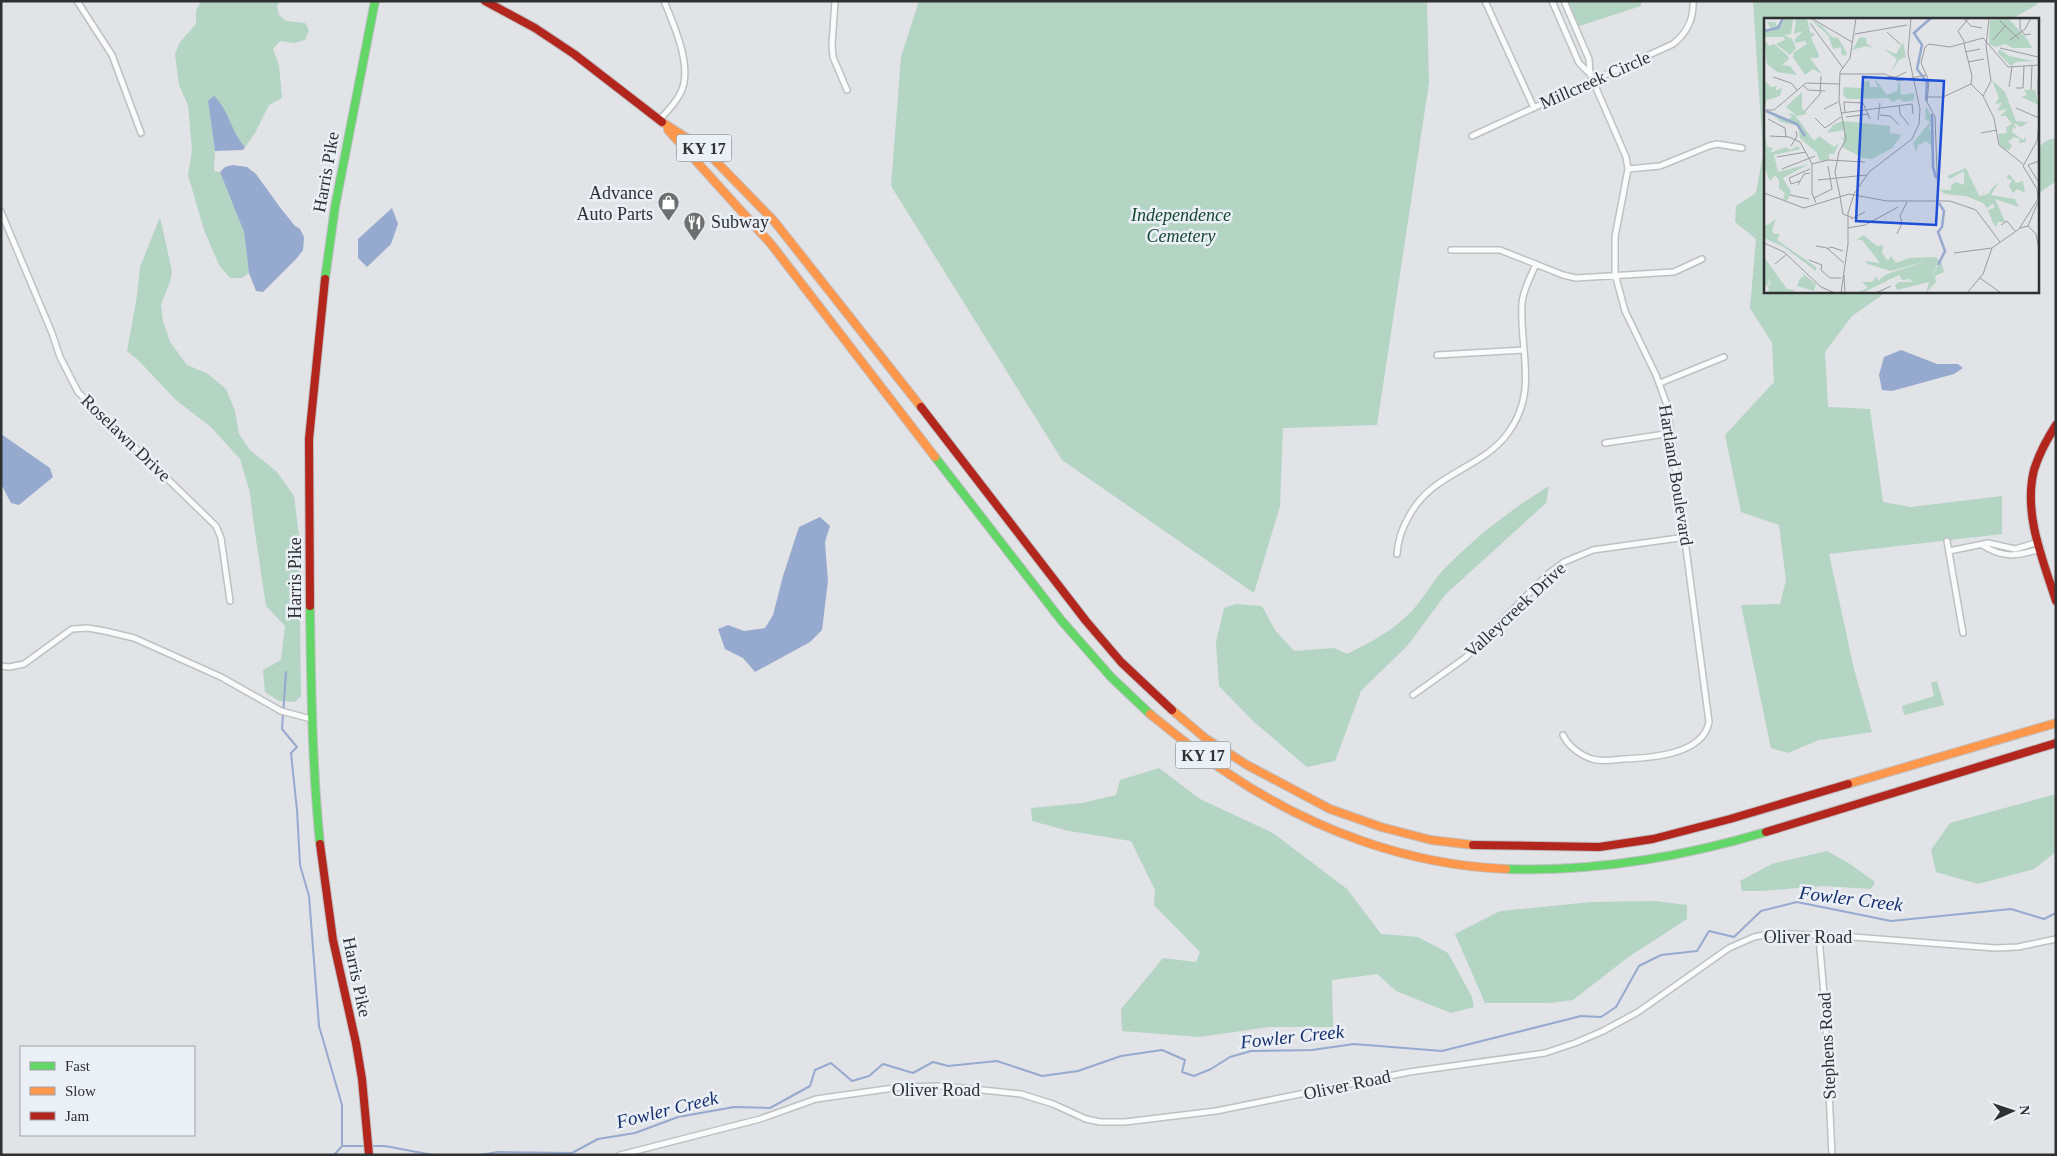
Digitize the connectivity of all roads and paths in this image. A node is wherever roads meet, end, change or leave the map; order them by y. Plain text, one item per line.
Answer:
1 (76, 1) edge
2 (375, 1) edge
3 (485, 1) edge
4 (664, 1) edge
5 (835, 1) edge
6 (1486, 1) edge
7 (1552, 1) edge
8 (1564, 1) edge
9 (1693, 1) edge
10 (1590, 74) junction
11 (1593, 81) junction
12 (848, 90) dead end
13 (1534, 108) junction
14 (659, 120) junction
15 (141, 133) dead end
16 (1472, 136) dead end
17 (1742, 148) dead end
18 (1628, 169) junction
19 (1, 212) edge
20 (1451, 250) dead end
21 (1702, 259) dead end
22 (1536, 264) junction
23 (1615, 274) junction
24 (1524, 350) junction
25 (1437, 355) dead end
26 (1724, 357) dead end
27 (1660, 383) junction
28 (2056, 425) edge
29 (1672, 434) junction
30 (1605, 443) dead end
31 (1686, 538) junction
32 (1947, 541) dead end
33 (2040, 545) junction
34 (1949, 551) junction
35 (1398, 554) dead end
36 (230, 600) dead end
37 (2056, 601) edge
38 (1963, 633) dead end
39 (1, 666) edge
40 (1413, 696) dead end
41 (311, 719) junction
42 (2056, 724) edge
43 (1563, 735) dead end
44 (2056, 744) edge
45 (1819, 937) junction
46 (2056, 938) edge
47 (369, 1155) edge
48 (620, 1155) edge
49 (1832, 1155) edge

1 - 15 street
2 - 41 main road, Harris Pike
3 - 14 main road, KY 17
4 - 14 street
5 - 12 street
6 - 13 street
7 - 10 street, Hartland Boulevard
8 - 10 street, Hartland Boulevard
9 - 11 street, Millcreek Circle
10 - 11 street, Hartland Boulevard
11 - 13 street, Millcreek Circle
11 - 18 street, Hartland Boulevard
13 - 16 street, Millcreek Circle
14 - 42 main road, KY 17
14 - 44 main road, KY 17
17 - 18 street
18 - 23 street, Hartland Boulevard
19 - 36 street, Roselawn Drive
20 - 22 street
21 - 23 street
22 - 23 street
22 - 24 street
23 - 27 street, Hartland Boulevard
24 - 25 street
24 - 35 street
26 - 27 street
27 - 29 street, Hartland Boulevard
28 - 33 main road
29 - 30 street
29 - 31 street, Hartland Boulevard
31 - 40 street, Valleycreek Drive
31 - 43 street, Hartland Boulevard
32 - 34 street
33 - 34 street
33 - 37 main road
34 - 38 street
39 - 41 street
41 - 47 main road, Harris Pike
45 - 46 street, Oliver Road
45 - 48 street, Oliver Road
45 - 49 street, Stephens Road

